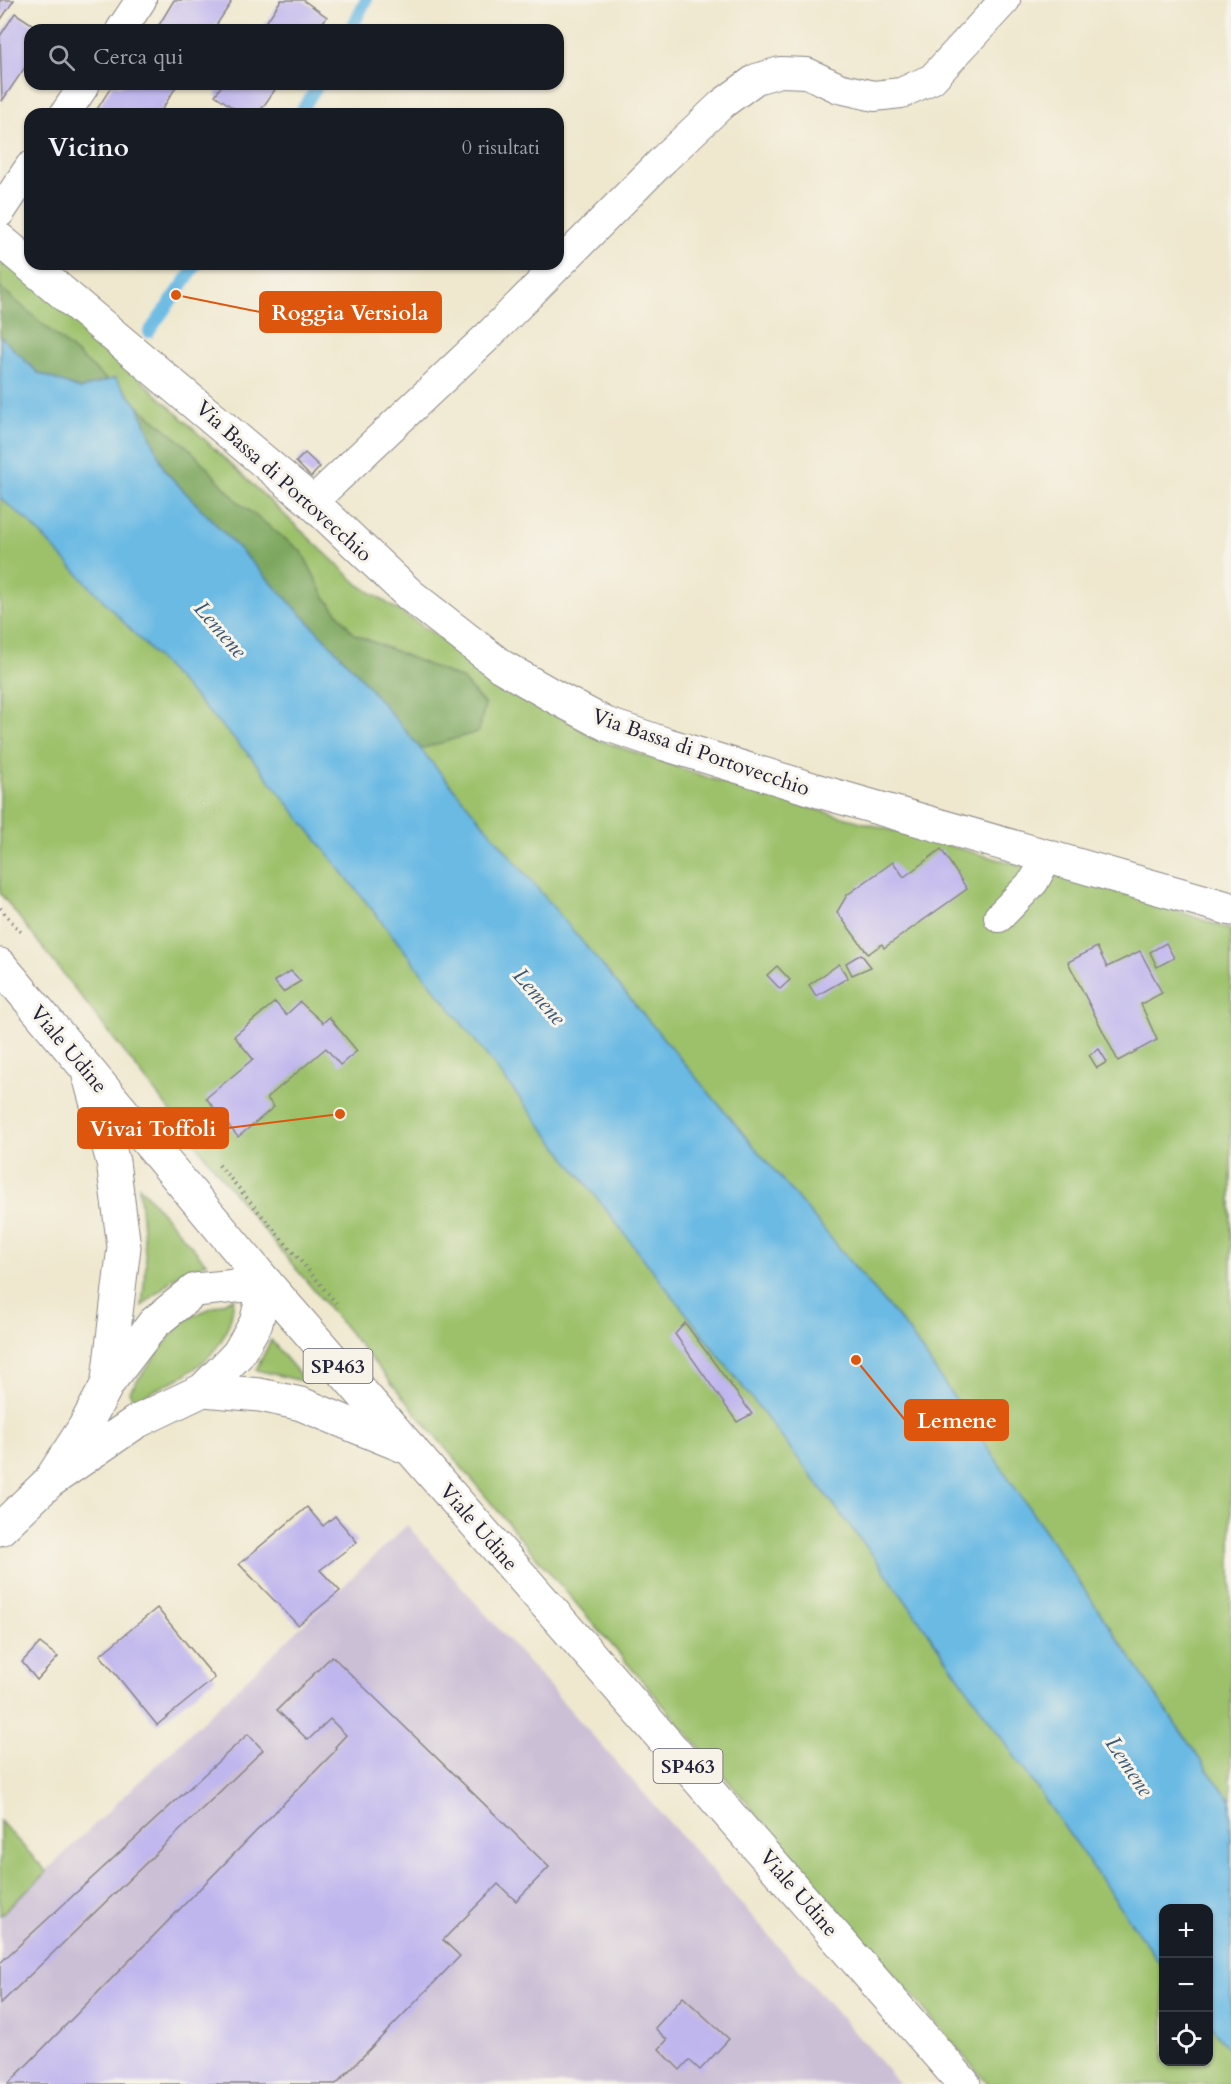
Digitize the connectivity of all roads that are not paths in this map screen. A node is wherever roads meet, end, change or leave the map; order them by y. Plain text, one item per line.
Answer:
1 (141, 0) edge
2 (1005, 0) edge
3 (125, 24) edge
4 (81, 90) edge
5 (69, 108) edge
6 (24, 176) edge
7 (0, 212) edge
8 (0, 240) edge
9 (24, 260) edge
10 (564, 260) edge
11 (36, 270) edge
12 (554, 270) edge
13 (312, 502) junction
14 (1048, 855) junction
15 (1231, 909) edge
16 (999, 917) dead end
17 (0, 965) edge
18 (88, 1072) junction
19 (266, 1283) junction
20 (108, 1383) junction
21 (203, 1390) junction
22 (411, 1449) junction
23 (49, 1482) junction
24 (0, 1529) edge
25 (964, 2084) edge

1 - 3 street
2 - 10 street
4 - 5 street
6 - 7 street
8 - 9 main road, Via Bassa di Portovecchio
11 - 13 main road, Via Bassa di Portovecchio
12 - 13 street
13 - 14 main road, Via Bassa di Portovecchio
14 - 15 main road, Via Bassa di Portovecchio
14 - 16 street
17 - 18 main road, Viale Udine / SP463
18 - 19 main road, Viale Udine / SP463
18 - 20 main road
19 - 20 main road
19 - 21 main road
19 - 22 main road, Viale Udine / SP463
20 - 23 main road
21 - 22 main road
21 - 23 main road
22 - 25 main road, Viale Udine / SP463
23 - 24 main road

